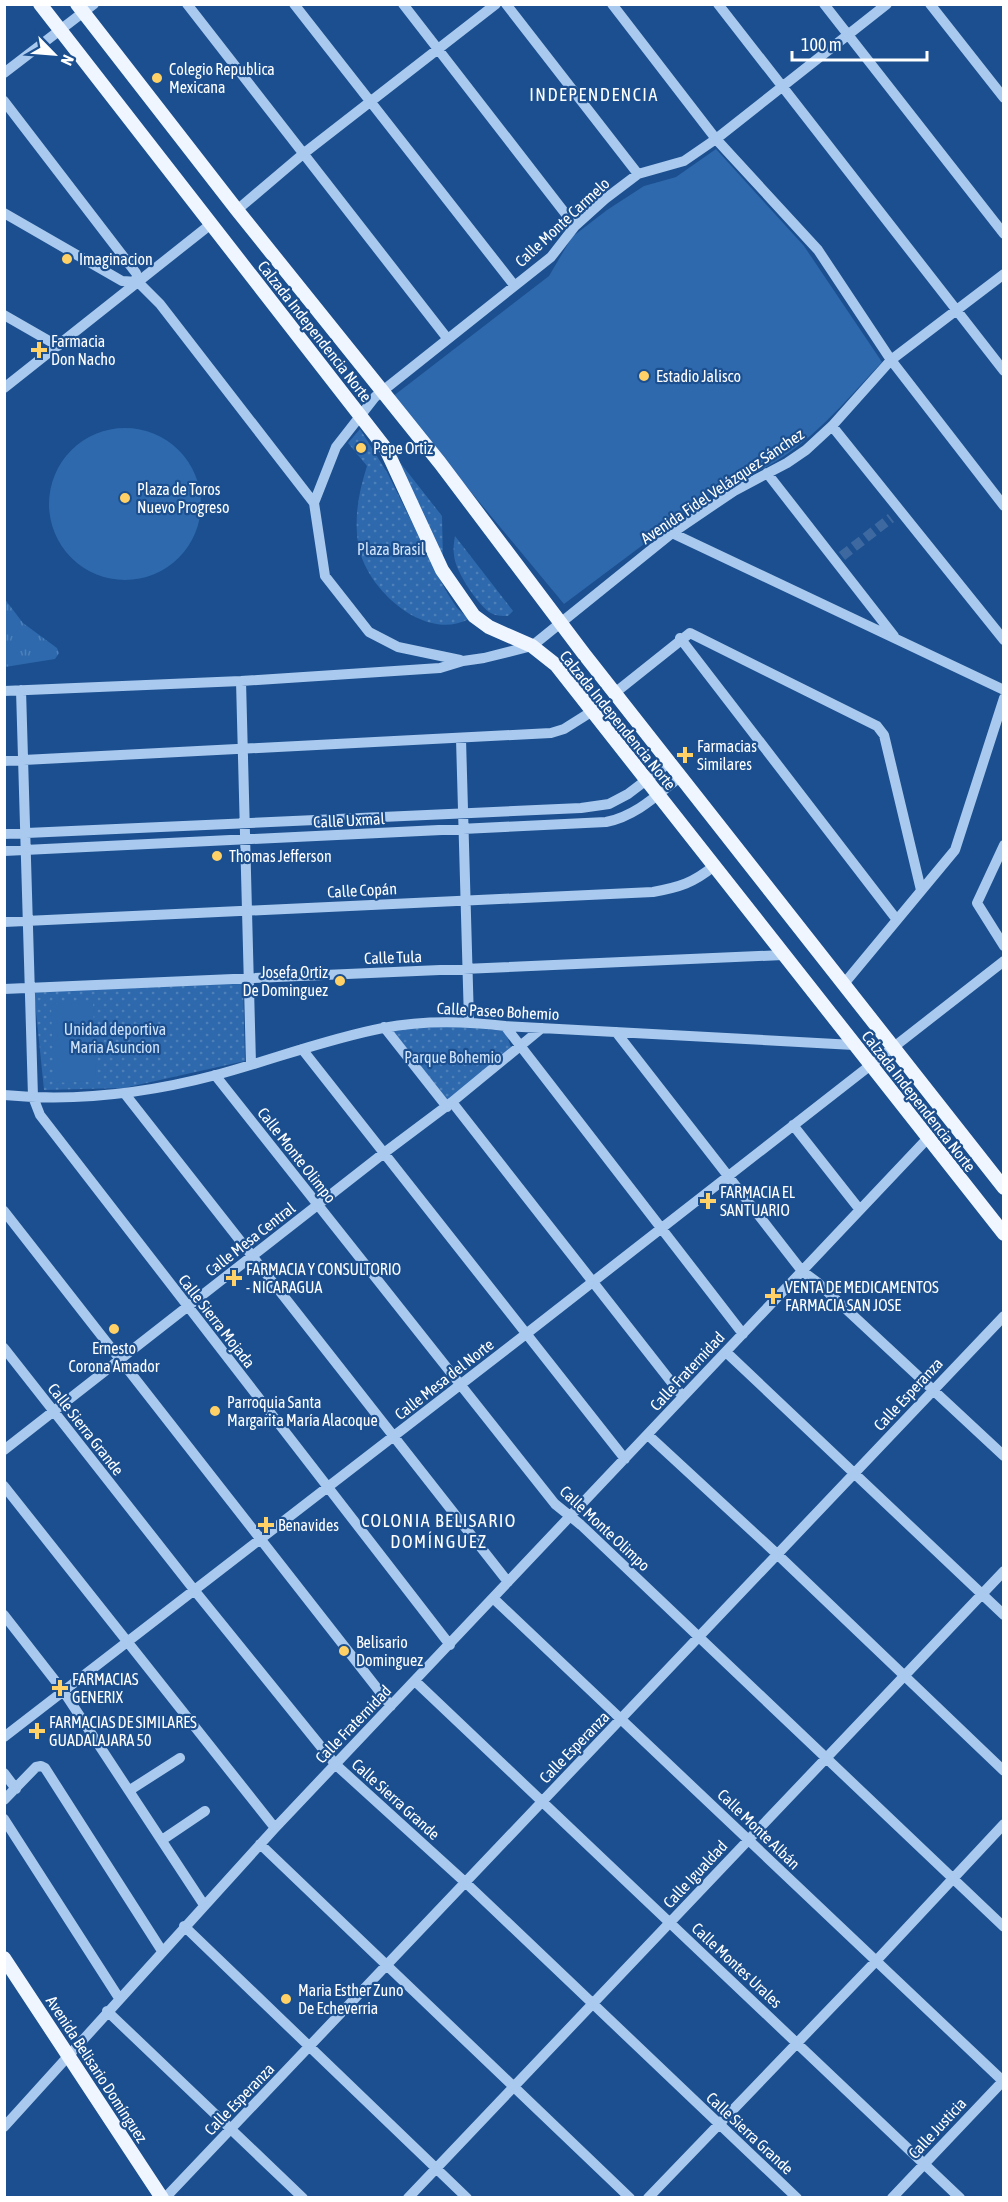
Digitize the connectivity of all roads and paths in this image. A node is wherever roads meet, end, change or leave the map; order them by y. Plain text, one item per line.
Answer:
1 (40, 4) edge
2 (187, 4) edge
3 (294, 4) edge
4 (403, 4) edge
5 (495, 4) edge
6 (506, 4) edge
7 (612, 4) edge
8 (718, 4) edge
9 (824, 4) edge
10 (887, 4) edge
11 (930, 4) edge
12 (85, 7) edge
13 (61, 31) junction
14 (848, 35) junction
15 (438, 49) junction
16 (4, 74) edge
17 (782, 87) junction
18 (1004, 98) edge
19 (4, 101) edge
20 (370, 102) junction
21 (716, 139) junction
22 (303, 154) junction
23 (638, 174) junction
24 (237, 210) junction
25 (4, 213) edge
26 (212, 224) junction
27 (575, 226) junction
28 (1004, 234) edge
29 (1004, 273) edge
30 (138, 282) junction
31 (514, 285) junction
32 (956, 310) junction
33 (4, 315) edge
34 (447, 338) junction
35 (58, 346) junction
36 (891, 360) junction
37 (1004, 371) edge
38 (4, 388) edge
39 (381, 392) junction
40 (360, 415) junction
41 (832, 426) junction
42 (767, 473) junction
43 (314, 503) junction
44 (1004, 506) edge
45 (900, 511) junction
46 (891, 518) tunnel mouth
47 (672, 533) junction
48 (560, 623) junction
49 (680, 638) junction
50 (895, 638) junction
51 (1004, 640) edge
52 (532, 646) junction
53 (463, 661) junction
54 (241, 681) junction
55 (21, 690) junction
56 (1004, 690) edge
57 (4, 691) edge
58 (616, 692) junction
59 (1004, 698) edge
60 (591, 712) junction
61 (461, 739) junction
62 (243, 749) junction
63 (23, 760) junction
64 (4, 761) edge
65 (670, 762) junction
66 (681, 776) junction
67 (645, 780) junction
68 (657, 796) junction
69 (463, 813) junction
70 (245, 823) junction
71 (463, 830) junction
72 (26, 833) junction
73 (4, 834) edge
74 (246, 840) junction
75 (1004, 845) edge
76 (26, 850) junction
77 (4, 851) edge
78 (714, 866) junction
79 (921, 890) junction
80 (465, 901) junction
81 (248, 911) junction
82 (897, 920) junction
83 (28, 921) junction
84 (4, 922) edge
85 (1004, 946) edge
86 (783, 955) junction
87 (1004, 961) edge
88 (467, 969) junction
89 (250, 979) junction
90 (843, 985) junction
91 (4, 988) edge
92 (30, 988) junction
93 (469, 1022) junction
94 (505, 1026) junction
95 (384, 1027) junction
96 (542, 1028) junction
97 (616, 1032) junction
98 (520, 1045) junction
99 (854, 1045) junction
100 (892, 1047) junction
101 (302, 1049) junction
102 (251, 1064) junction
103 (871, 1064) junction
104 (215, 1075) junction
105 (125, 1094) junction
106 (4, 1095) edge
107 (33, 1097) junction
108 (450, 1105) junction
109 (793, 1125) junction
110 (927, 1139) junction
111 (384, 1153) junction
112 (727, 1176) junction
113 (1004, 1188) edge
114 (318, 1205) junction
115 (860, 1210) junction
116 (4, 1211) edge
117 (661, 1227) junction
118 (1004, 1234) edge
119 (253, 1256) junction
120 (802, 1271) junction
121 (593, 1282) junction
122 (187, 1307) junction
123 (1004, 1316) edge
124 (526, 1334) junction
125 (743, 1334) junction
126 (4, 1348) edge
127 (726, 1352) junction
128 (120, 1359) junction
129 (460, 1386) junction
130 (932, 1390) junction
131 (683, 1397) junction
132 (53, 1411) junction
133 (648, 1435) junction
134 (394, 1436) junction
135 (4, 1450) edge
136 (1004, 1456) edge
137 (625, 1459) junction
138 (854, 1473) junction
139 (4, 1486) edge
140 (328, 1488) junction
141 (570, 1516) junction
142 (261, 1539) junction
143 (777, 1554) junction
144 (1004, 1571) edge
145 (508, 1582) junction
146 (195, 1591) junction
147 (982, 1594) junction
148 (494, 1598) junction
149 (4, 1615) edge
150 (1004, 1615) edge
151 (699, 1637) junction
152 (128, 1642) junction
153 (450, 1645) junction
154 (903, 1675) junction
155 (415, 1681) junction
156 (64, 1692) junction
157 (391, 1706) junction
158 (621, 1719) junction
159 (4, 1737) edge
160 (180, 1758) dead end
161 (825, 1759) junction
162 (335, 1764) junction
163 (1004, 1771) edge
164 (4, 1773) edge
165 (15, 1789) junction
166 (130, 1790) junction
167 (4, 1800) edge
168 (543, 1801) junction
169 (205, 1811) dead end
170 (4, 1819) edge
171 (1004, 1824) edge
172 (275, 1828) junction
173 (748, 1839) junction
174 (162, 1840) junction
175 (260, 1844) junction
176 (952, 1878) junction
177 (465, 1883) junction
178 (204, 1905) junction
179 (670, 1922) junction
180 (184, 1926) junction
181 (1004, 1926) edge
182 (162, 1951) junction
183 (4, 1958) edge
184 (876, 1961) junction
185 (387, 1965) junction
186 (119, 1998) junction
187 (592, 2005) junction
188 (107, 2011) junction
189 (797, 2043) junction
190 (309, 2048) junction
191 (68, 2055) junction
192 (1003, 2081) edge
193 (514, 2087) junction
194 (718, 2123) junction
195 (5, 2125) edge
196 (231, 2129) junction
197 (924, 2164) junction
198 (436, 2168) junction
199 (164, 2198) edge
200 (303, 2198) edge
201 (408, 2198) edge
202 (467, 2198) edge
203 (630, 2198) edge
204 (648, 2198) edge
205 (797, 2198) edge
206 (892, 2198) edge
207 (960, 2198) edge

1 - 13 main road, Calzada Independencia Norte
2 - 22 street
3 - 20 street
4 - 15 street
5 - 15 street
6 - 23 street
7 - 21 street
8 - 17 street
9 - 14 street
10 - 14 street, Calle Monte Carmelo
11 - 18 street
12 - 13 street
12 - 24 main road, Calzada Independencia Norte
13 - 16 street
13 - 26 main road, Calzada Independencia Norte
14 - 17 street, Calle Monte Carmelo
14 - 28 street
15 - 20 street
15 - 27 street
17 - 21 street, Calle Monte Carmelo
17 - 32 street
19 - 30 street
20 - 22 street
20 - 31 street
21 - 23 street, Calle Monte Carmelo
21 - 36 street
22 - 24 street
22 - 34 street
23 - 27 street, Calle Monte Carmelo
24 - 39 main road, Calzada Independencia Norte
25 - 30 street
26 - 30 street
26 - 40 main road, Calzada Independencia Norte
27 - 31 street, Calle Monte Carmelo
29 - 32 street, Avenida Fidel Velázquez Sánchez
30 - 35 street
30 - 43 street
31 - 34 street, Calle Monte Carmelo
32 - 36 street, Avenida Fidel Velázquez Sánchez
32 - 37 street
33 - 35 street
34 - 39 street, Calle Monte Carmelo
35 - 38 street
36 - 41 street, Avenida Fidel Velázquez Sánchez
36 - 44 street
39 - 40 street
39 - 48 main road, Calzada Independencia Norte
40 - 43 street
40 - 52 main road, Calzada Independencia Norte
41 - 42 street, Avenida Fidel Velázquez Sánchez
41 - 45 street
42 - 47 street, Avenida Fidel Velázquez Sánchez
42 - 50 street
43 - 53 street
45 - 46 street
45 - 51 street
47 - 48 street, Avenida Fidel Velázquez Sánchez
47 - 50 street
48 - 52 street, Avenida Fidel Velázquez Sánchez
48 - 58 main road, Calzada Independencia Norte
49 - 58 street
49 - 79 street
49 - 82 street
50 - 56 street
52 - 53 street
52 - 60 main road, Calzada Independencia Norte
53 - 54 street
54 - 55 street
54 - 62 street
55 - 57 street
55 - 63 street
58 - 65 main road, Calzada Independencia Norte
59 - 79 street
60 - 61 street
60 - 67 main road, Calzada Independencia Norte
61 - 62 street
61 - 69 street
62 - 63 street
62 - 70 street
63 - 64 street
63 - 72 street
65 - 66 main road, Calzada Independencia Norte
65 - 67 street, Calle Uxmal
66 - 68 street, Calle Uxmal
66 - 90 main road, Calzada Independencia Norte
67 - 68 main road, Calzada Independencia Norte
67 - 69 street, Calle Uxmal
68 - 71 street, Calle Uxmal
68 - 78 main road, Calzada Independencia Norte
69 - 70 street, Calle Uxmal
69 - 71 street
70 - 72 street, Calle Uxmal
70 - 74 street
71 - 74 street, Calle Uxmal
71 - 80 street
72 - 73 street, Calle Uxmal
72 - 76 street
74 - 76 street, Calle Uxmal
74 - 81 street
75 - 85 street
76 - 77 street, Calle Uxmal
76 - 83 street
78 - 80 street, Calle Copán
78 - 86 main road, Calzada Independencia Norte
79 - 82 street
80 - 81 street, Calle Copán
80 - 88 street
81 - 83 street, Calle Copán
81 - 89 street
82 - 90 street
83 - 84 street, Calle Copán
83 - 92 street
86 - 88 street, Calle Tula
86 - 99 main road, Calzada Independencia Norte
87 - 100 street, Calle Mesa del Norte
88 - 89 street, Calle Tula
88 - 93 street
89 - 92 street, Calle Tula
89 - 102 street
90 - 100 main road, Calzada Independencia Norte
91 - 92 street, Calle Tula
92 - 107 street
93 - 94 street, Calle Paseo Bohemio
93 - 95 street, Calle Paseo Bohemio
94 - 96 street, Calle Paseo Bohemio
94 - 98 street
95 - 101 street, Calle Paseo Bohemio
95 - 108 street
96 - 97 street, Calle Paseo Bohemio
96 - 98 street, Calle Mesa Central
97 - 99 street, Calle Paseo Bohemio
97 - 112 street
98 - 108 street, Calle Mesa Central
98 - 117 street
99 - 103 main road, Calzada Independencia Norte
100 - 103 street, Calle Mesa del Norte
100 - 113 main road, Calzada Independencia Norte
101 - 102 street, Calle Paseo Bohemio
101 - 111 street
102 - 104 street, Calle Paseo Bohemio
103 - 109 street, Calle Mesa del Norte
103 - 110 main road, Calzada Independencia Norte
104 - 105 street, Calle Paseo Bohemio
104 - 114 street, Calle Monte Olimpo
105 - 107 street, Calle Paseo Bohemio
105 - 119 street
106 - 107 street, Calle Paseo Bohemio
107 - 122 street, Calle Sierra Mojada
108 - 111 street, Calle Mesa Central
108 - 121 street
109 - 112 street, Calle Mesa del Norte
109 - 115 street
110 - 115 street, Calle Fraternidad
110 - 118 main road, Calzada Independencia Norte
111 - 114 street, Calle Mesa Central
111 - 124 street
112 - 117 street, Calle Mesa del Norte
112 - 120 street
114 - 119 street, Calle Mesa Central
114 - 129 street, Calle Monte Olimpo
115 - 120 street, Calle Fraternidad
116 - 128 street
117 - 121 street, Calle Mesa del Norte
117 - 125 street
119 - 122 street, Calle Mesa Central
119 - 134 street
120 - 125 street, Calle Fraternidad
120 - 130 street
121 - 124 street, Calle Mesa del Norte
121 - 131 street
122 - 128 street, Calle Mesa Central
122 - 140 street, Calle Sierra Mojada
123 - 130 street, Calle Esperanza
124 - 129 street, Calle Mesa del Norte
124 - 137 street
125 - 127 street, Calle Fraternidad
126 - 132 street, Calle Sierra Grande
127 - 131 street, Calle Fraternidad
127 - 138 street
128 - 132 street, Calle Mesa Central
128 - 142 street
129 - 134 street, Calle Mesa del Norte
129 - 141 street, Calle Monte Olimpo
130 - 136 street
130 - 138 street, Calle Esperanza
131 - 133 street, Calle Fraternidad
132 - 135 street, Calle Mesa Central
132 - 146 street, Calle Sierra Grande
133 - 137 street, Calle Fraternidad
133 - 143 street
134 - 140 street, Calle Mesa del Norte
134 - 145 street
137 - 141 street, Calle Fraternidad
138 - 143 street, Calle Esperanza
138 - 147 street
139 - 152 street
140 - 142 street, Calle Mesa del Norte
140 - 153 street, Calle Sierra Mojada
141 - 145 street, Calle Fraternidad
141 - 151 street, Calle Monte Olimpo
142 - 146 street, Calle Mesa del Norte
142 - 157 street
143 - 151 street, Calle Esperanza
143 - 154 street
144 - 147 street, Calle Igualdad
145 - 148 street, Calle Fraternidad
146 - 152 street, Calle Mesa del Norte
146 - 162 street, Calle Sierra Grande
147 - 150 street
147 - 154 street, Calle Igualdad
148 - 153 street, Calle Fraternidad
148 - 158 street, Calle Monte Albán
149 - 156 street
151 - 158 street, Calle Esperanza
151 - 161 street, Calle Monte Olimpo
152 - 156 street, Calle Mesa del Norte
152 - 172 street
153 - 155 street, Calle Fraternidad
154 - 161 street, Calle Igualdad
154 - 163 street
155 - 157 street, Calle Fraternidad
155 - 168 street, Calle Montes Urales
156 - 159 street, Calle Mesa del Norte
156 - 166 street
157 - 162 street, Calle Fraternidad
158 - 168 street, Calle Esperanza
158 - 173 street, Calle Monte Albán
160 - 166 street
161 - 173 street, Calle Igualdad
161 - 176 street, Calle Monte Olimpo
162 - 172 street, Calle Fraternidad
162 - 177 street, Calle Sierra Grande
164 - 165 street
165 - 167 street
165 - 182 street
166 - 174 street
168 - 177 street, Calle Esperanza
168 - 179 street, Calle Montes Urales
169 - 174 street
170 - 186 street
171 - 176 street
172 - 175 street, Calle Fraternidad
173 - 179 street, Calle Igualdad
173 - 184 street, Calle Monte Albán
174 - 178 street
175 - 178 street, Calle Fraternidad
175 - 185 street
176 - 181 street, Calle Monte Olimpo
176 - 184 street
177 - 185 street, Calle Esperanza
177 - 187 street, Calle Sierra Grande
178 - 180 street, Calle Fraternidad
179 - 187 street, Calle Igualdad
179 - 189 street, Calle Montes Urales
180 - 182 street, Calle Fraternidad
180 - 190 street
182 - 186 street, Calle Fraternidad
183 - 191 main road, Avenida Belisario Domínguez
184 - 189 street
184 - 192 street, Calle Monte Albán
185 - 190 street, Calle Esperanza
185 - 193 street
186 - 188 street, Calle Fraternidad
187 - 193 street, Calle Igualdad
187 - 194 street, Calle Sierra Grande
188 - 191 street, Calle Fraternidad
188 - 196 street
189 - 194 street
189 - 197 street, Calle Montes Urales
190 - 196 street, Calle Esperanza
190 - 198 street
191 - 195 street, Calle Fraternidad
191 - 199 main road, Avenida Belisario Domínguez
192 - 197 street, Calle Justicia
193 - 198 street, Calle Igualdad
193 - 203 street
194 - 204 street
194 - 205 street, Calle Sierra Grande
196 - 199 street, Calle Esperanza
196 - 200 street
197 - 206 street, Calle Justicia
197 - 207 street, Calle Montes Urales
198 - 201 street, Calle Igualdad
198 - 202 street

